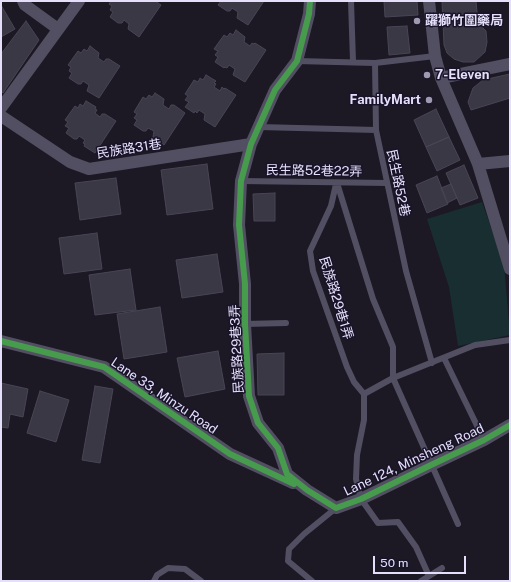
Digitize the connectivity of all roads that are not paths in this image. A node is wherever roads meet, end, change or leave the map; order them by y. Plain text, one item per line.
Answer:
1 (23, 1) edge
2 (79, 1) edge
3 (310, 1) edge
4 (350, 1) edge
5 (429, 1) edge
6 (58, 29) junction
7 (435, 56) junction
8 (297, 60) junction
9 (353, 61) junction
10 (375, 63) junction
11 (510, 64) edge
12 (441, 78) junction
13 (1, 108) edge
14 (1, 116) edge
15 (259, 127) junction
16 (376, 130) junction
17 (251, 144) junction
18 (510, 161) edge
19 (478, 164) junction
20 (241, 181) junction
21 (337, 183) junction
22 (386, 183) junction
23 (510, 269) edge
24 (286, 323) dead end
25 (245, 324) junction
26 (510, 340) edge
27 (1, 341) edge
28 (444, 358) junction
29 (432, 363) junction
30 (393, 378) junction
31 (364, 394) junction
32 (510, 425) edge
33 (484, 440) junction
34 (431, 465) junction
35 (307, 490) junction
36 (361, 499) junction
37 (336, 508) junction
38 (458, 524) dead end
39 (442, 568) dead end
40 (429, 576) junction
41 (154, 581) edge
42 (202, 581) edge
43 (312, 581) edge
44 (421, 581) edge

1 - 6 street
2 - 6 street
3 - 8 street
4 - 9 lane
5 - 7 street
6 - 13 street
7 - 10 lane
7 - 12 street
8 - 9 lane
8 - 15 street, 民族路29巷3弄
9 - 10 lane
10 - 16 lane, 民生路52巷
11 - 12 street
12 - 19 street
14 - 17 street, 民族路31巷
15 - 16 lane
15 - 17 street, 民族路29巷3弄
16 - 22 lane, 民生路52巷
17 - 20 street, 民族路29巷3弄
18 - 19 street
19 - 23 street
20 - 21 lane, 民生路52巷22弄
20 - 25 street, 民族路29巷3弄
21 - 22 lane, 民生路52巷22弄
21 - 30 lane
21 - 31 lane, 民族路29巷1弄
22 - 29 lane, 民生路52巷
24 - 25 lane
25 - 35 street, 民族路29巷3弄
26 - 28 lane
27 - 35 street, Lane 33, Minzu Road
28 - 29 lane
28 - 33 lane
29 - 30 lane
30 - 31 lane
30 - 34 lane
31 - 36 lane
32 - 33 street, Lane 124, Minsheng Road
33 - 34 street, Lane 124, Minsheng Road
34 - 36 street, Lane 124, Minsheng Road
34 - 38 lane
35 - 37 street, Lane 124, Minsheng Road
36 - 37 street, Lane 124, Minsheng Road
36 - 40 lane
37 - 43 lane
39 - 40 lane
40 - 44 lane
41 - 42 lane

